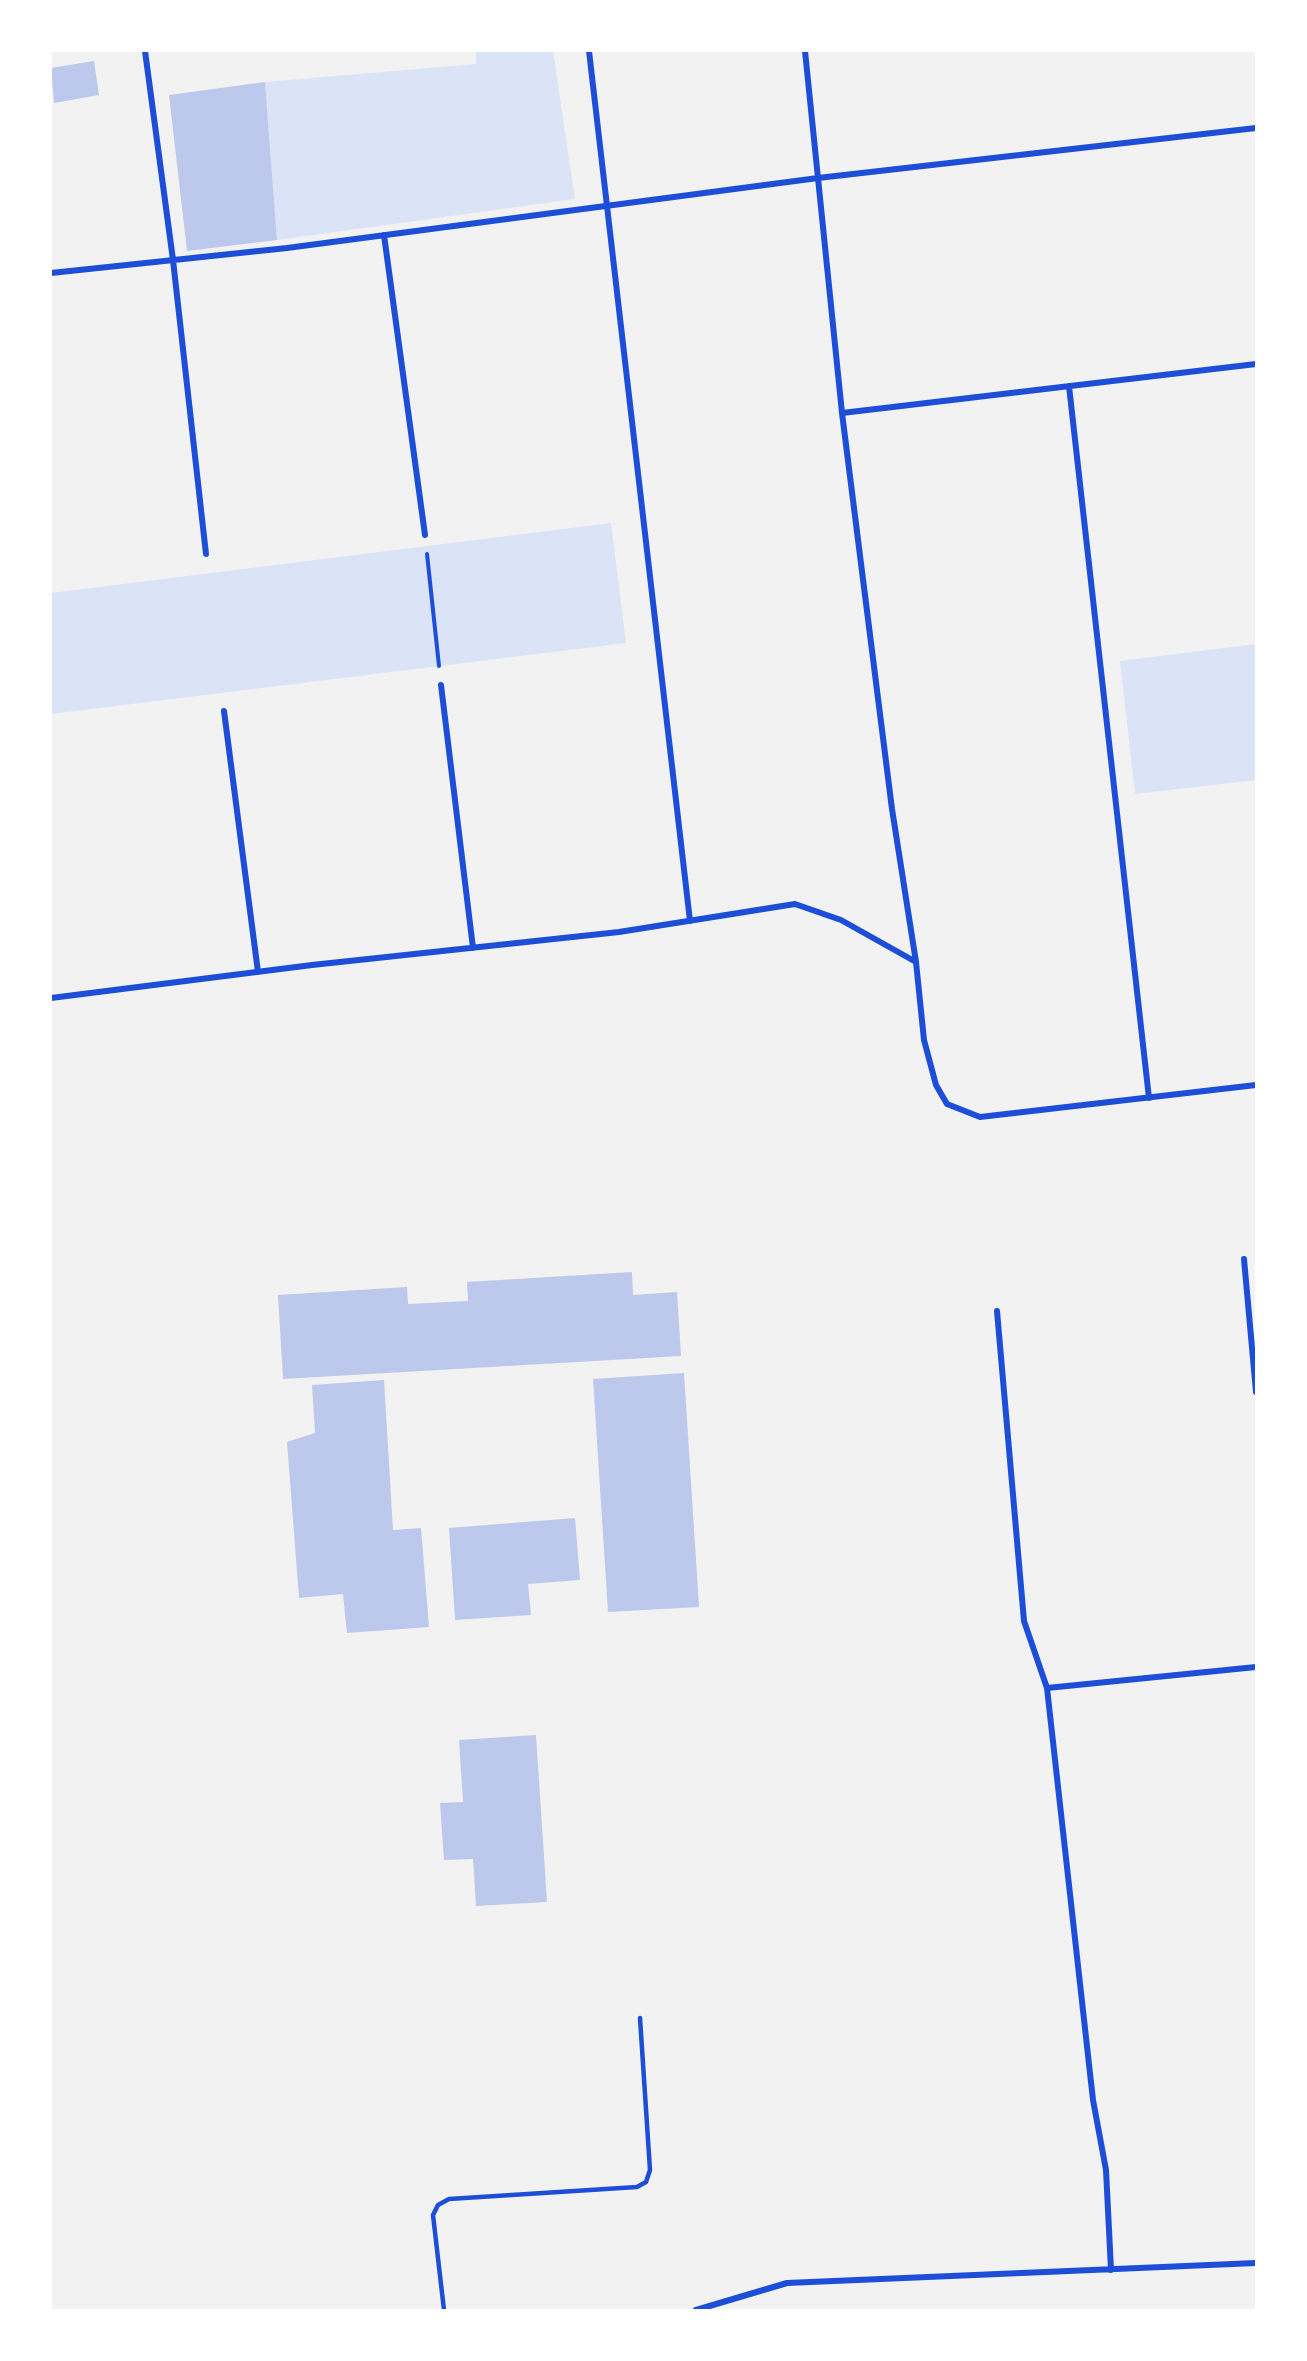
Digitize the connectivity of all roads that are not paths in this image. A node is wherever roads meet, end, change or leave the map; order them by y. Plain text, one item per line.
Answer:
1 (145, 51) edge
2 (589, 51) edge
3 (805, 51) edge
4 (1256, 128) edge
5 (818, 178) junction
6 (609, 205) junction
7 (384, 235) junction
8 (173, 260) junction
9 (51, 273) edge
10 (1256, 363) edge
11 (1069, 386) junction
12 (842, 413) junction
13 (425, 535) road end
14 (206, 554) dead end
15 (441, 685) road end
16 (224, 711) dead end
17 (690, 921) junction
18 (473, 948) junction
19 (916, 962) junction
20 (258, 972) junction
21 (51, 998) edge
22 (1256, 1085) edge
23 (1149, 1098) junction
24 (1244, 1259) dead end
25 (997, 1311) dead end
26 (1256, 1392) edge
27 (1256, 1667) edge
28 (1047, 1688) junction
29 (640, 2018) dead end
30 (1256, 2263) edge
31 (1111, 2270) junction
32 (444, 2310) edge
33 (696, 2310) edge

1 - 8 street
2 - 6 street
3 - 5 street
4 - 5 street
5 - 6 street
5 - 12 street
6 - 7 street
6 - 17 street
7 - 8 street
7 - 13 street
8 - 9 street
8 - 14 street
10 - 11 street
11 - 12 street
11 - 23 street
12 - 19 street
15 - 18 street
16 - 20 street
17 - 18 street
17 - 19 street
18 - 20 street
19 - 23 street
20 - 21 street
22 - 23 street
24 - 26 street
25 - 28 street
27 - 28 street
28 - 31 street
29 - 32 lane
30 - 31 street
31 - 33 street

